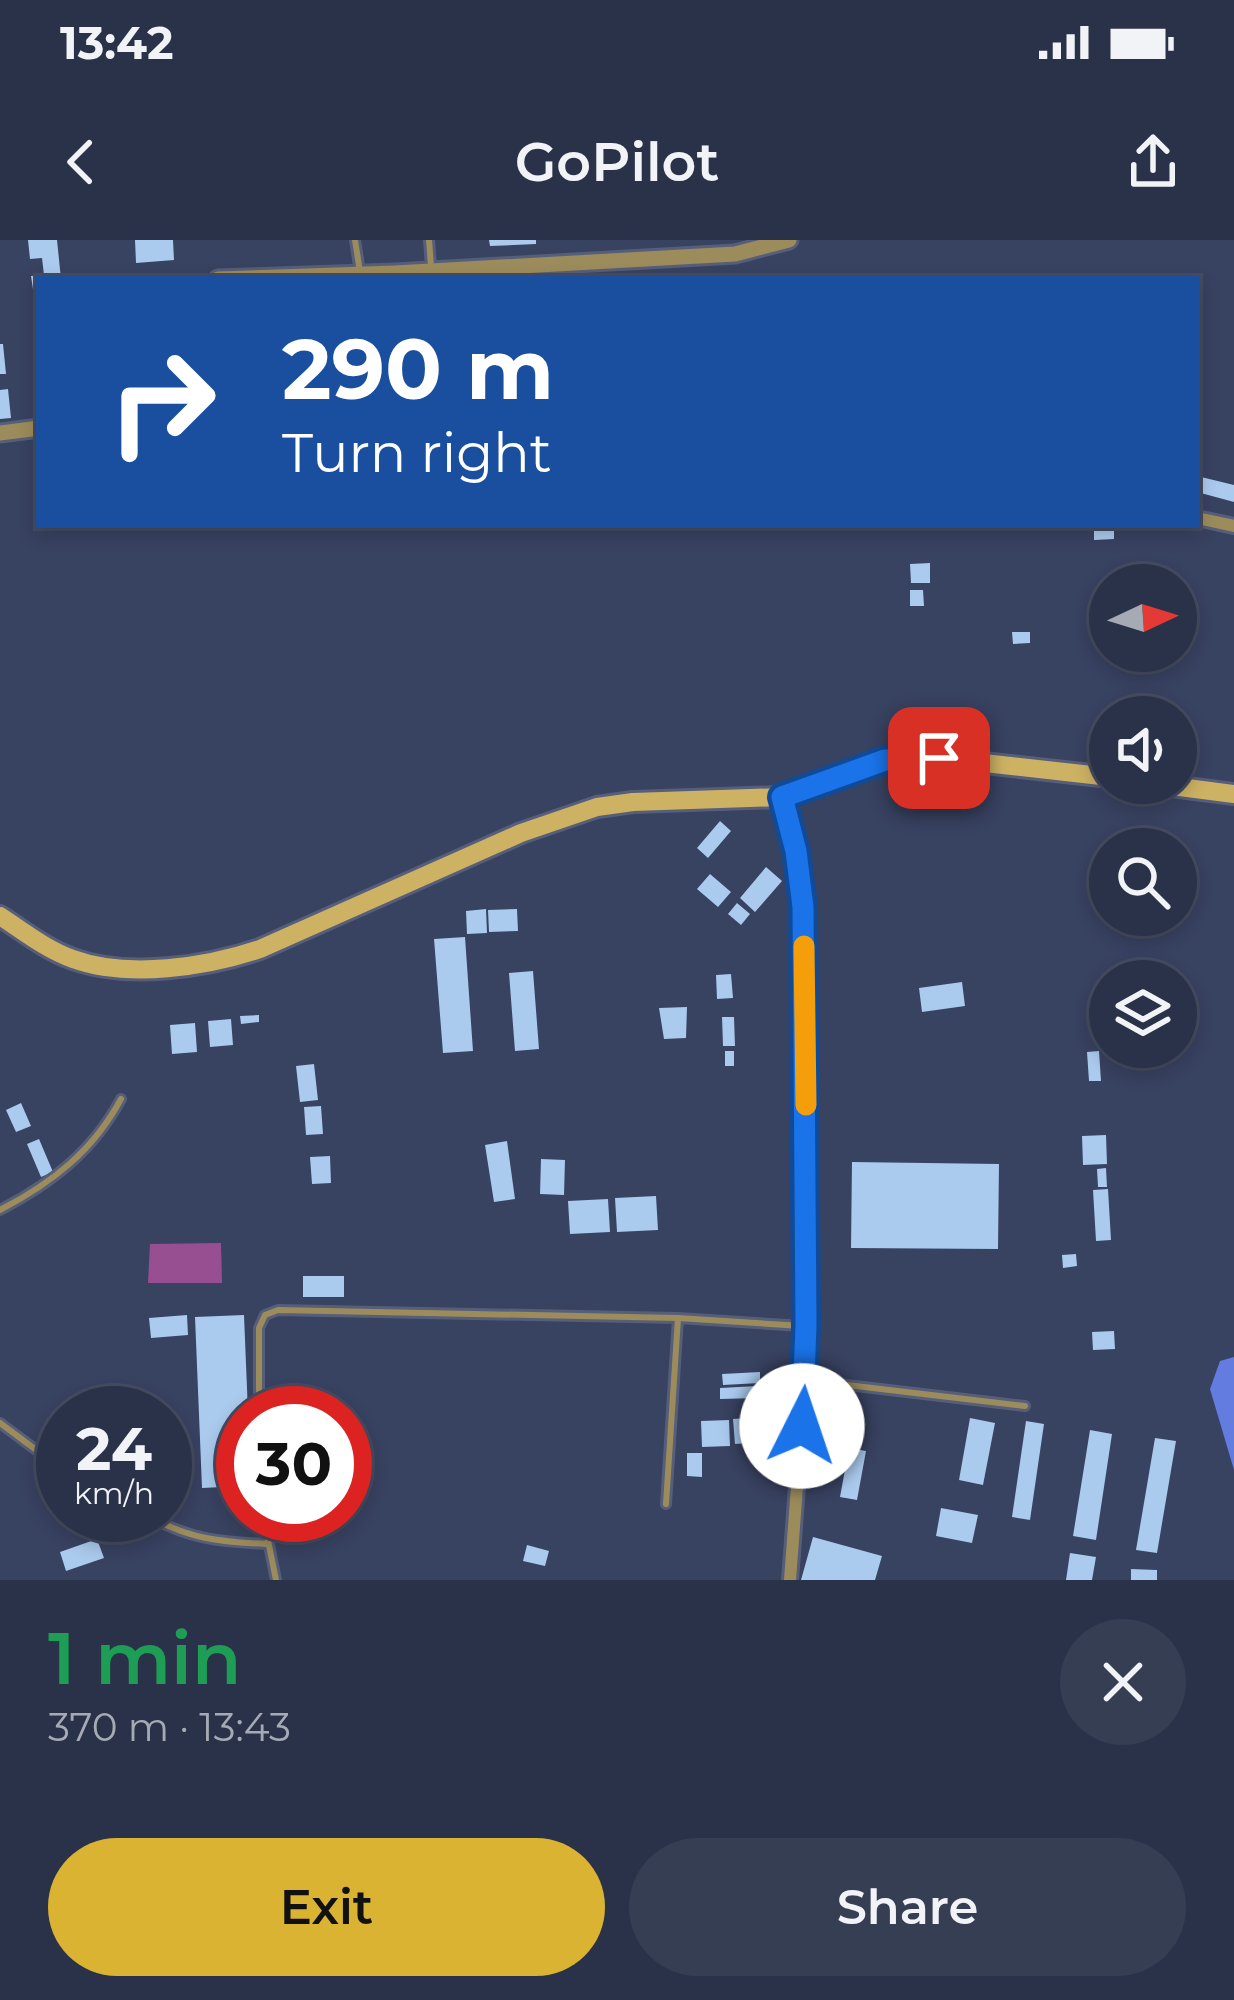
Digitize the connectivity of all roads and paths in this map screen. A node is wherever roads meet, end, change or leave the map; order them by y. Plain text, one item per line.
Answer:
1 (355, 240) edge
2 (429, 240) edge
3 (781, 241) edge
4 (559, 262) junction
5 (445, 273) edge
6 (360, 274) junction
7 (303, 276) edge
8 (547, 276) edge
9 (36, 428) edge
10 (0, 433) edge
11 (1200, 519) edge
12 (1234, 526) edge
13 (1089, 775) edge
14 (1197, 789) edge
15 (1234, 794) edge
16 (782, 797) junction
17 (0, 916) edge
18 (121, 1099) dead end
19 (0, 1210) edge
20 (678, 1318) junction
21 (806, 1326) junction
22 (805, 1380) junction
23 (259, 1386) edge
24 (1025, 1406) dead end
25 (0, 1424) edge
26 (36, 1450) edge
27 (666, 1504) dead end
28 (192, 1535) edge
29 (267, 1544) joint
30 (276, 1580) edge
31 (790, 1580) edge

1 - 6 lane
2 - 5 lane
3 - 4 street
4 - 5 street
4 - 8 lane
5 - 6 street
6 - 7 street
9 - 10 street
11 - 12 street
13 - 16 main road
14 - 15 main road
16 - 17 main road
16 - 21 street
18 - 19 lane
20 - 21 lane
20 - 23 lane
20 - 27 lane
21 - 22 street
22 - 24 lane
22 - 31 street
25 - 26 lane
28 - 29 lane
29 - 30 lane

